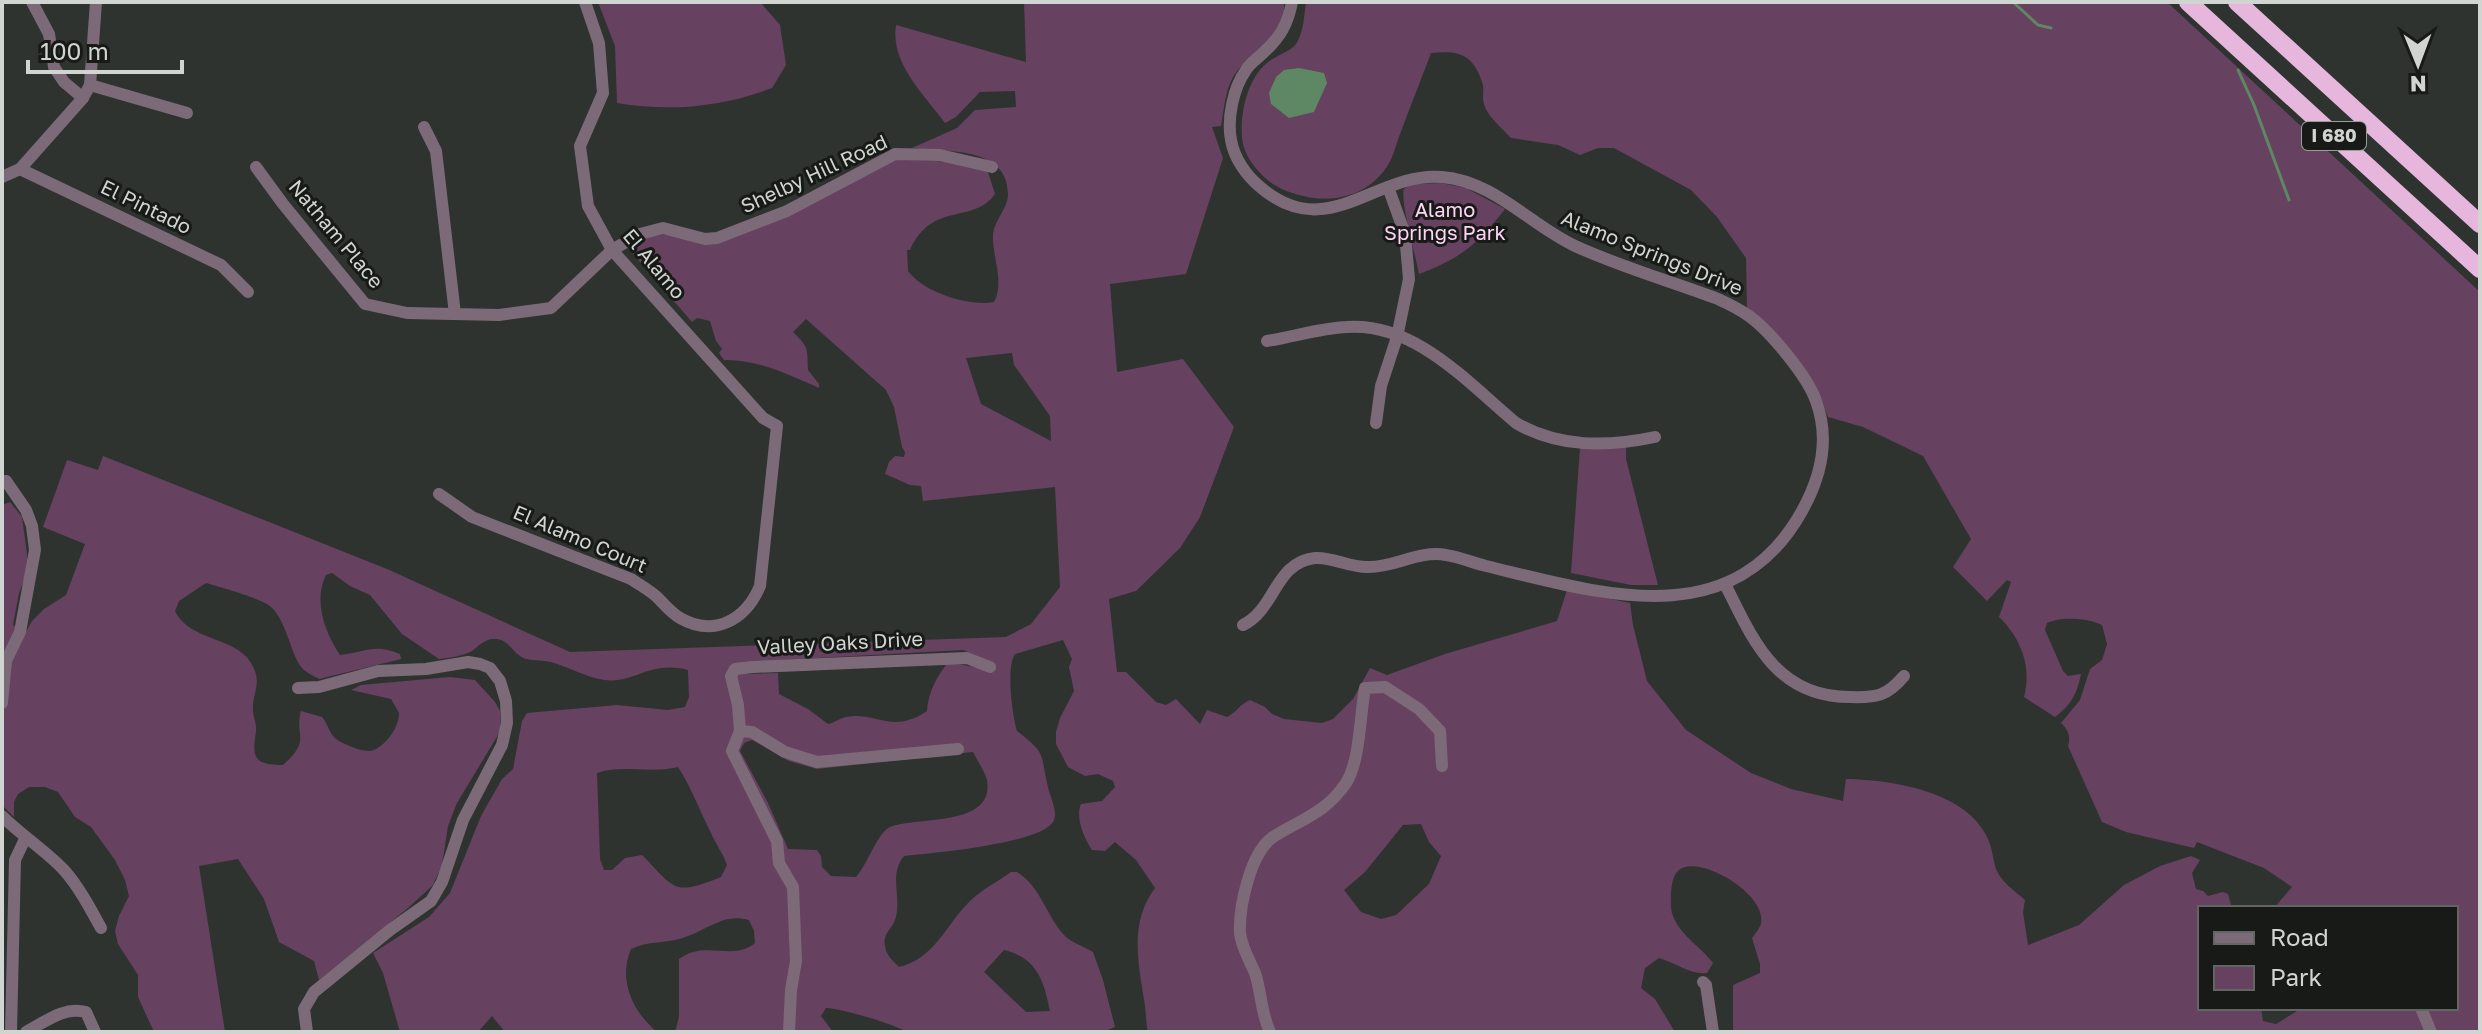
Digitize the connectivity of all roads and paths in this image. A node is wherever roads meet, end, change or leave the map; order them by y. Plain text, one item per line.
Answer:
1 (32, 2) edge
2 (96, 2) edge
3 (585, 2) edge
4 (1292, 2) edge
5 (2188, 2) edge
6 (2237, 2) edge
7 (90, 85) junction
8 (83, 98) junction
9 (187, 113) dead end
10 (424, 127) dead end
11 (256, 167) dead end
12 (992, 167) dead end
13 (20, 169) junction
14 (2, 177) edge
15 (1388, 187) junction
16 (2480, 224) edge
17 (612, 250) junction
18 (2480, 269) edge
19 (248, 292) dead end
20 (455, 314) junction
21 (1397, 337) junction
22 (1267, 341) dead end
23 (1376, 423) dead end
24 (777, 426) joint
25 (1655, 437) dead end
26 (6, 481) dead end
27 (439, 494) dead end
28 (1725, 584) junction
29 (1243, 625) dead end
30 (990, 667) dead end
31 (1904, 676) dead end
32 (298, 688) dead end
33 (2, 703) edge
34 (740, 731) junction
35 (958, 749) dead end
36 (1442, 766) dead end
37 (2, 816) edge
38 (25, 839) junction
39 (101, 928) dead end
40 (1703, 982) dead end
41 (2422, 1010) edge
42 (11, 1032) edge
43 (26, 1032) edge
44 (95, 1032) edge
45 (307, 1032) edge
46 (789, 1032) edge
47 (1270, 1032) edge
48 (1713, 1032) edge
49 (2431, 1032) edge

1 - 8 street
2 - 7 street
3 - 17 street, El Alamo
4 - 15 street, Alamo Springs Drive
5 - 18 highway, I 680
6 - 16 highway, I 680
7 - 8 street
7 - 9 street
8 - 13 street
10 - 20 street
11 - 20 street, Natham Place
12 - 17 street, Shelby Hill Road
13 - 14 street
13 - 19 street, El Pintado
15 - 21 street
15 - 28 street, Alamo Springs Drive
17 - 20 street, Natham Place
17 - 24 street, El Alamo
21 - 22 street
21 - 23 street
21 - 25 street
24 - 27 street, El Alamo Court
26 - 33 street
28 - 29 street, Alamo Springs Drive
28 - 31 street
30 - 34 street, Valley Oaks Drive
32 - 45 street
34 - 35 street
34 - 46 street, Valley Oaks Drive
36 - 47 street
37 - 38 street
38 - 39 street
38 - 42 street
40 - 48 street
41 - 49 street
43 - 44 street

